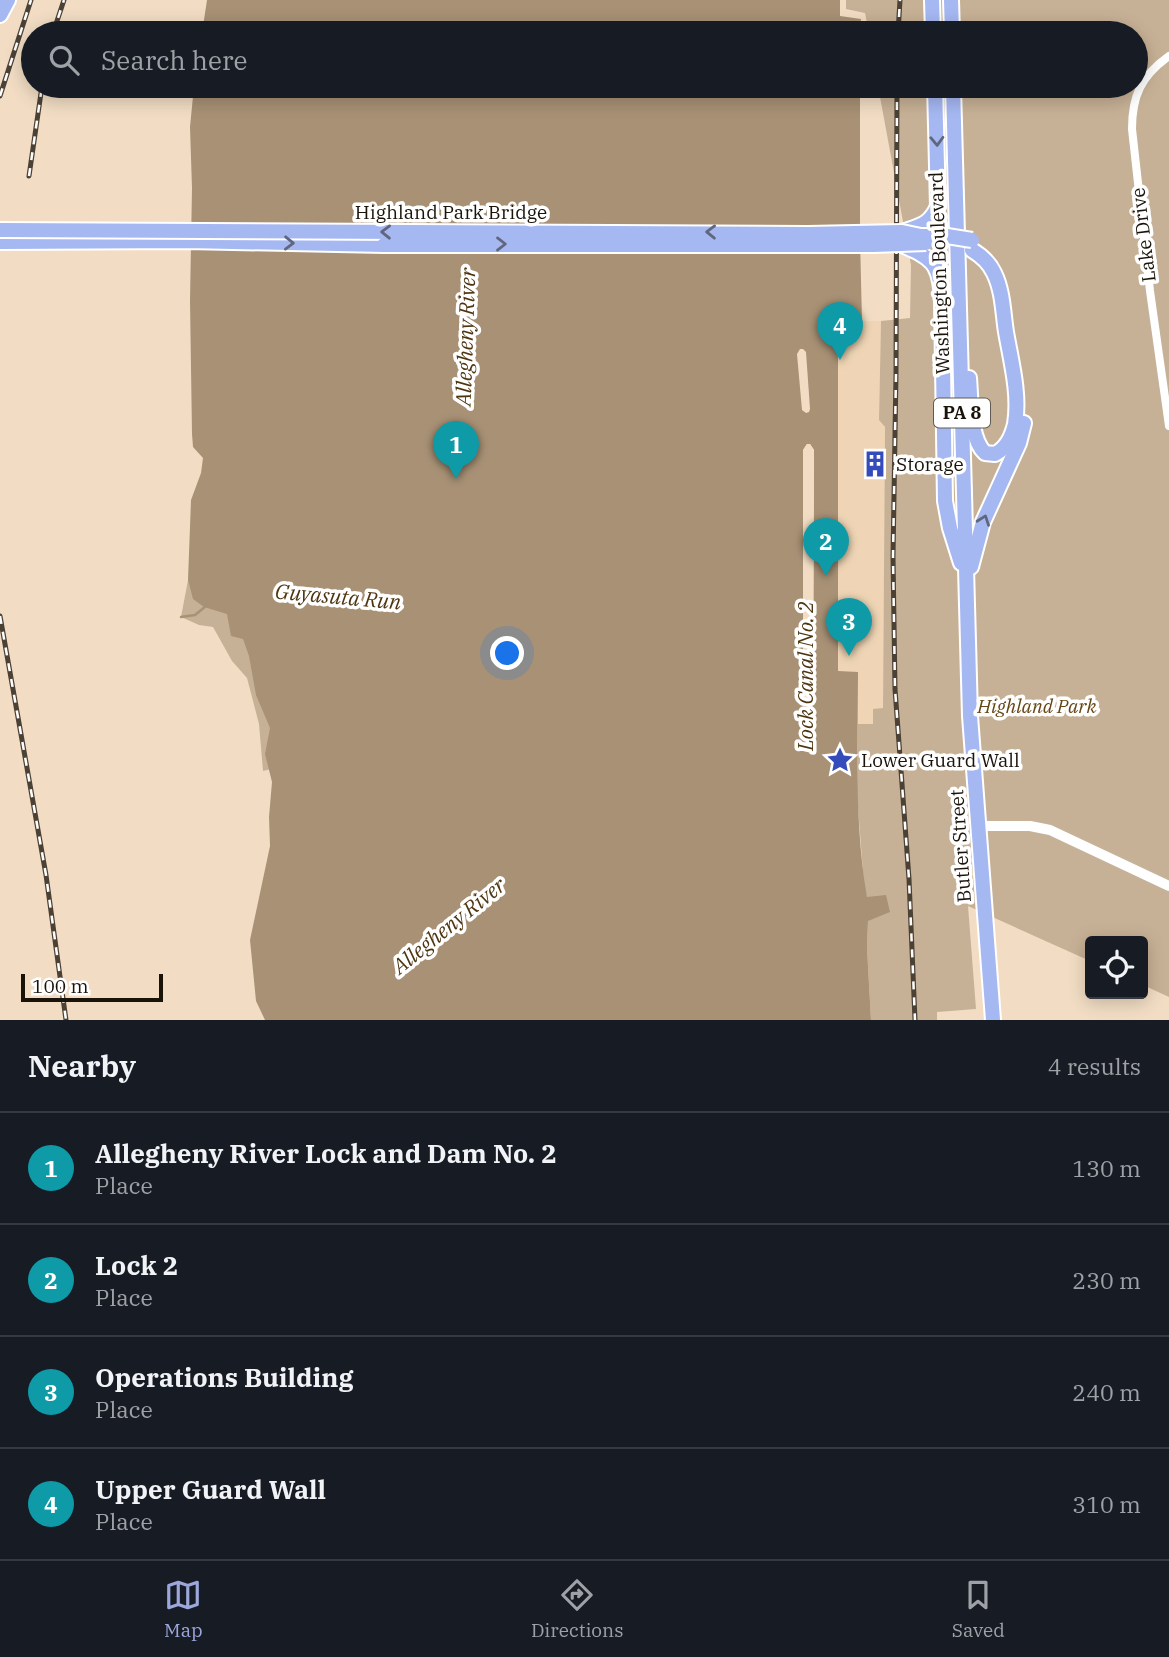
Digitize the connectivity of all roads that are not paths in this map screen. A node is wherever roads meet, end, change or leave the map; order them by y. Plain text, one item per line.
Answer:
1 (8, 0) edge
2 (932, 0) edge
3 (951, 0) edge
4 (0, 15) edge
5 (933, 21) edge
6 (951, 21) edge
7 (1169, 56) edge
8 (1148, 76) edge
9 (935, 98) edge
10 (954, 98) edge
11 (1136, 98) edge
12 (0, 230) edge
13 (901, 238) junction
14 (0, 243) edge
15 (967, 243) junction
16 (1169, 426) edge
17 (966, 586) junction
18 (978, 827) junction
19 (1169, 886) edge
20 (993, 1020) edge

1 - 4 highway
2 - 5 highway
3 - 6 highway
7 - 8 street, Lake Drive
9 -> 13 highway
10 - 15 highway, Washington Boulevard / PA 8
11 - 16 street, Lake Drive
13 -> 12 highway, Highland Park Bridge, bridge
14 -> 13 highway, Highland Park Bridge, bridge
13 - 15 highway, bridge
13 - 17 highway
15 - 15 highway
15 - 17 highway, Washington Boulevard / PA 8
17 -> 15 highway
17 - 18 highway, Butler Street / PA 8
18 - 19 main road
18 - 20 highway, Butler Street / PA 8

